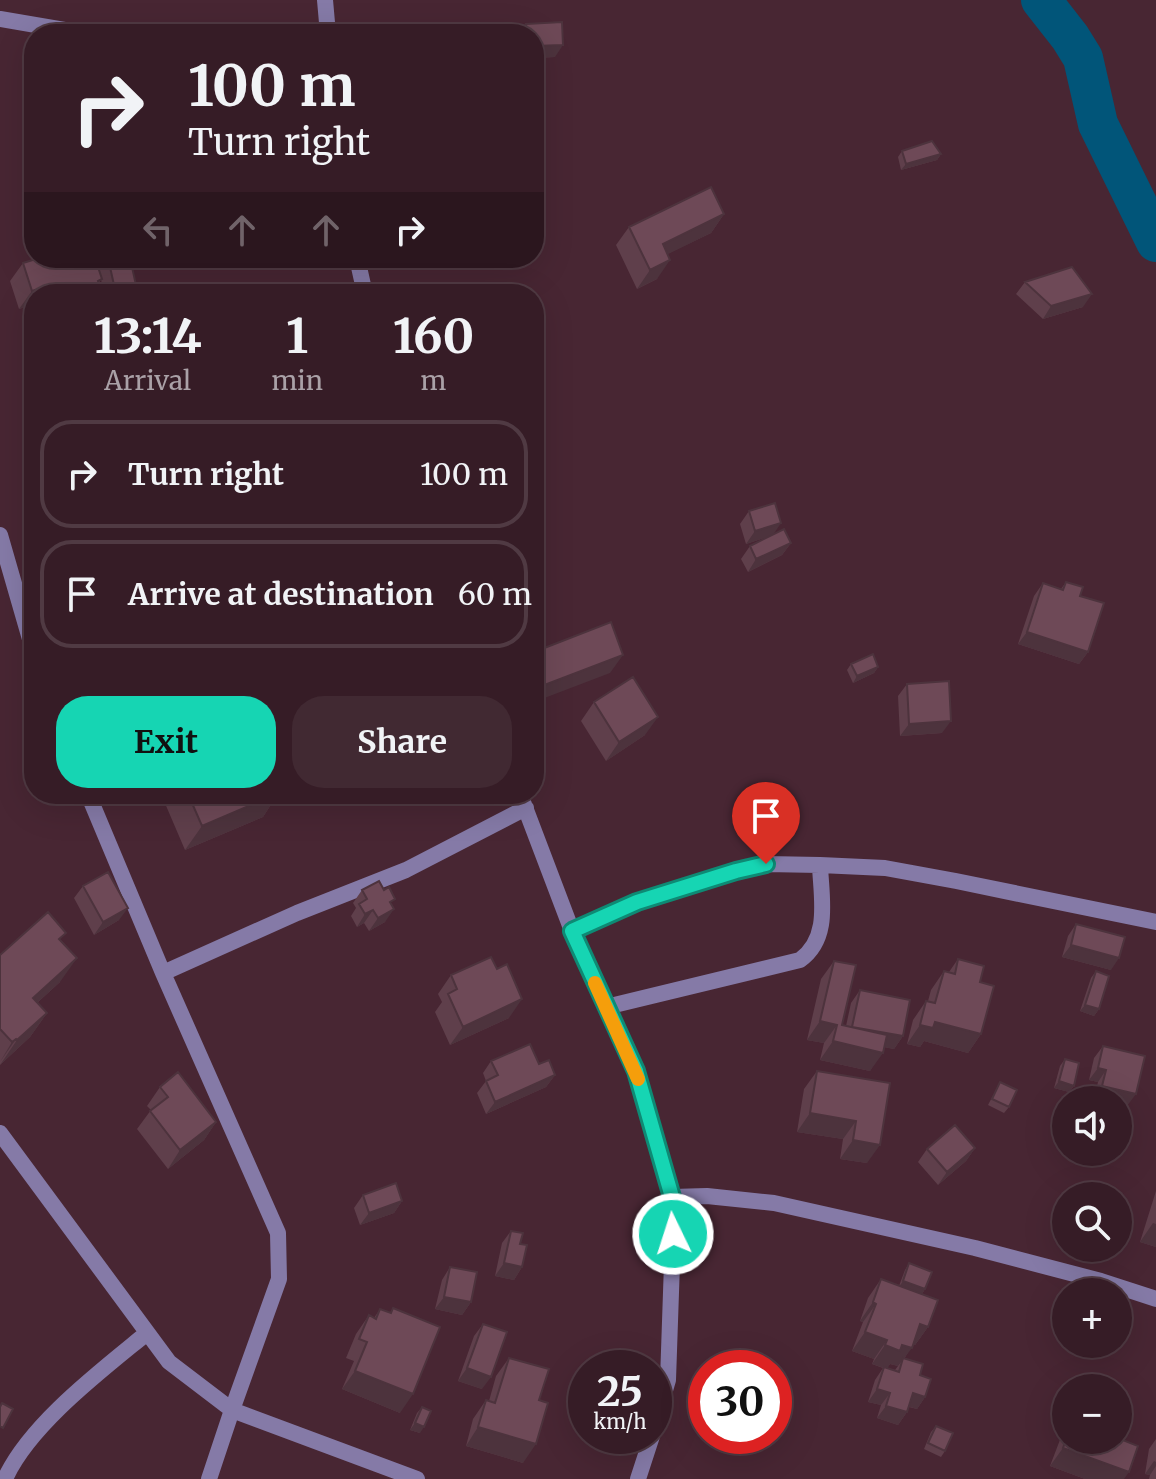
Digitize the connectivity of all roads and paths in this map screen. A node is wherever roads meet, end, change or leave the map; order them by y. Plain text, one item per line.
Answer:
1 (325, 0) edge
2 (0, 19) edge
3 (29, 24) edge
4 (327, 24) edge
5 (0, 535) edge
6 (24, 618) edge
7 (92, 804) edge
8 (518, 804) edge
9 (524, 804) edge
10 (820, 865) junction
11 (1156, 922) edge
12 (572, 931) junction
13 (163, 973) junction
14 (606, 1007) junction
15 (0, 1133) edge
16 (672, 1197) junction
17 (1156, 1299) edge
18 (147, 1333) junction
19 (669, 1350) edge
20 (232, 1410) junction
21 (646, 1454) edge
22 (5, 1479) edge
23 (209, 1479) edge
24 (417, 1479) edge
25 (638, 1479) edge

1 - 4 street
2 - 3 street
5 - 6 street
7 - 13 street
8 - 13 street
9 - 12 street
10 - 11 street
10 - 12 street
10 - 14 street
12 - 14 street
13 - 20 street
14 - 16 street
15 - 18 street
16 - 17 street
16 - 19 street
18 - 20 street
18 - 22 street
20 - 23 street
20 - 24 street
21 - 25 street

